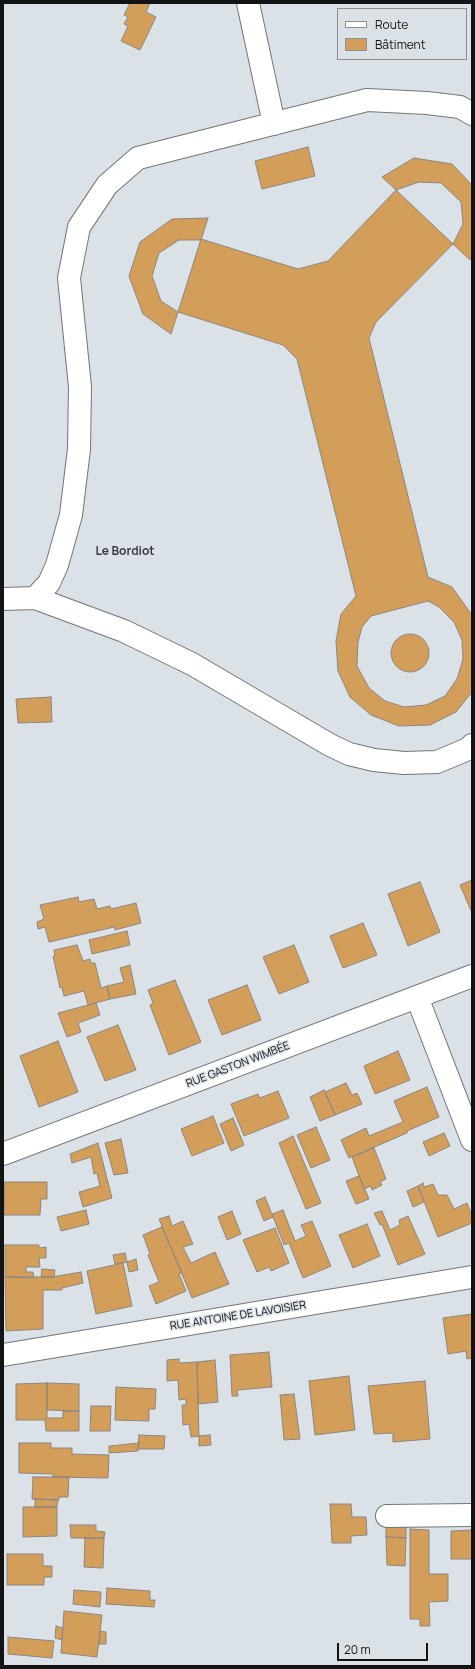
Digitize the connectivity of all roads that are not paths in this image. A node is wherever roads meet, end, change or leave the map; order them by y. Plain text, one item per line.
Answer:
1 (248, 3) edge
2 (472, 114) edge
3 (274, 124) junction
4 (35, 598) junction
5 (3, 599) edge
6 (472, 745) edge
7 (472, 976) edge
8 (417, 997) junction
9 (472, 1140) edge
10 (3, 1154) edge
11 (472, 1277) edge
12 (3, 1355) edge
13 (472, 1515) edge
14 (387, 1516) dead end

1 - 3 street
2 - 3 street
3 - 4 street
4 - 5 street
4 - 6 street
7 - 8 street, RUE GASTON WIMBÉE
8 - 9 street
8 - 10 street, RUE GASTON WIMBÉE
11 - 12 street, RUE ANTOINE DE LAVOISIER
13 - 14 street

